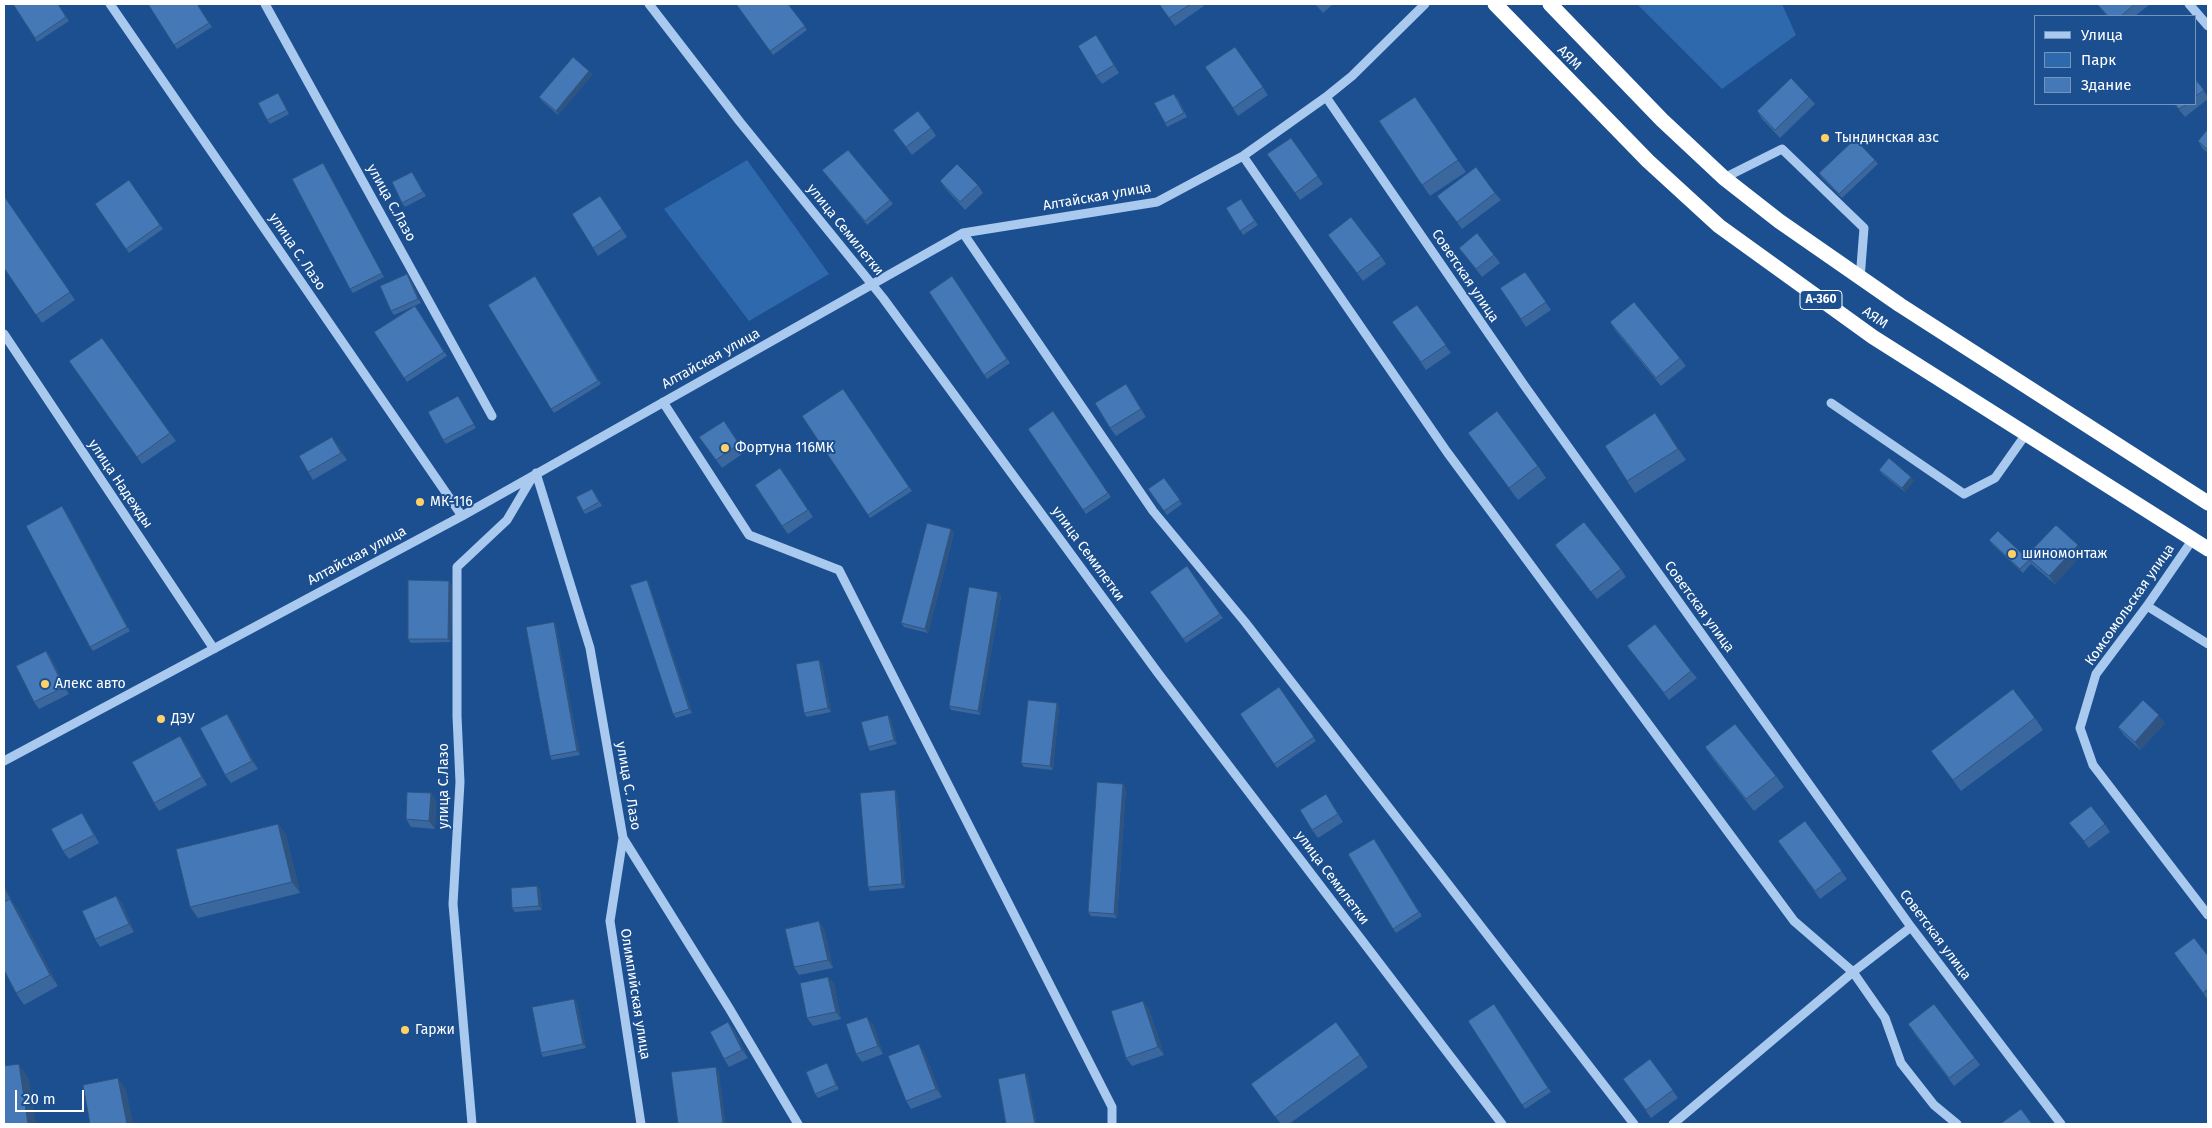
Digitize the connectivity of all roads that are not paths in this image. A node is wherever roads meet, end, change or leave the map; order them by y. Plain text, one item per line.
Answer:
1 (110, 4) edge
2 (266, 4) edge
3 (649, 4) edge
4 (1425, 4) edge
5 (1495, 4) edge
6 (1550, 4) edge
7 (2189, 4) edge
8 (2208, 26) edge
9 (1326, 97) junction
10 (1243, 156) junction
11 (1724, 178) junction
12 (962, 234) junction
13 (1860, 279) junction
14 (872, 284) junction
15 (4, 334) edge
16 (663, 402) junction
17 (1831, 403) dead end
18 (492, 416) dead end
19 (2026, 434) junction
20 (534, 474) junction
21 (2208, 504) edge
22 (462, 516) junction
23 (2193, 539) junction
24 (2208, 549) edge
25 (2147, 606) junction
26 (2208, 644) edge
27 (214, 649) junction
28 (4, 761) edge
29 (623, 838) junction
30 (2208, 915) edge
31 (1911, 927) junction
32 (1853, 972) junction
33 (472, 1124) edge
34 (641, 1124) edge
35 (798, 1124) edge
36 (1112, 1124) edge
37 (1502, 1124) edge
38 (1634, 1124) edge
39 (1673, 1124) edge
40 (1957, 1124) edge
41 (2061, 1124) edge

1 - 22 street, улица С. Лазо
2 - 18 street, улица С.Лазо
3 - 14 street, улица Семилетки
4 - 9 street, Алтайская улица
5 - 19 highway, АЯМ / А-360
6 - 11 highway, АЯМ / А-360
7 - 8 street
9 - 10 street, Алтайская улица
9 - 31 street, Советская улица
10 - 12 street, Алтайская улица
10 - 32 street
11 - 13 highway, АЯМ / А-360
11 - 13 street
12 - 14 street, Алтайская улица
12 - 38 street
13 - 21 highway, АЯМ / А-360
14 - 16 street, Алтайская улица
14 - 37 street, улица Семилетки
15 - 27 street, улица Надежды
16 - 20 street, Алтайская улица
16 - 36 street
17 - 19 street
19 - 23 highway, АЯМ / А-360
20 - 22 street, Алтайская улица
20 - 29 street, улица С. Лазо
20 - 33 street, улица С.Лазо
22 - 27 street, Алтайская улица
23 - 24 highway, АЯМ / А-360
23 - 25 street, Комсомольская улица
25 - 26 street
25 - 30 street, Комсомольская улица
27 - 28 street, Алтайская улица
29 - 34 street, Олимпийская улица
29 - 35 street, улица С. Лазо
31 - 32 street
31 - 41 street, Советская улица
32 - 39 street
32 - 40 street

